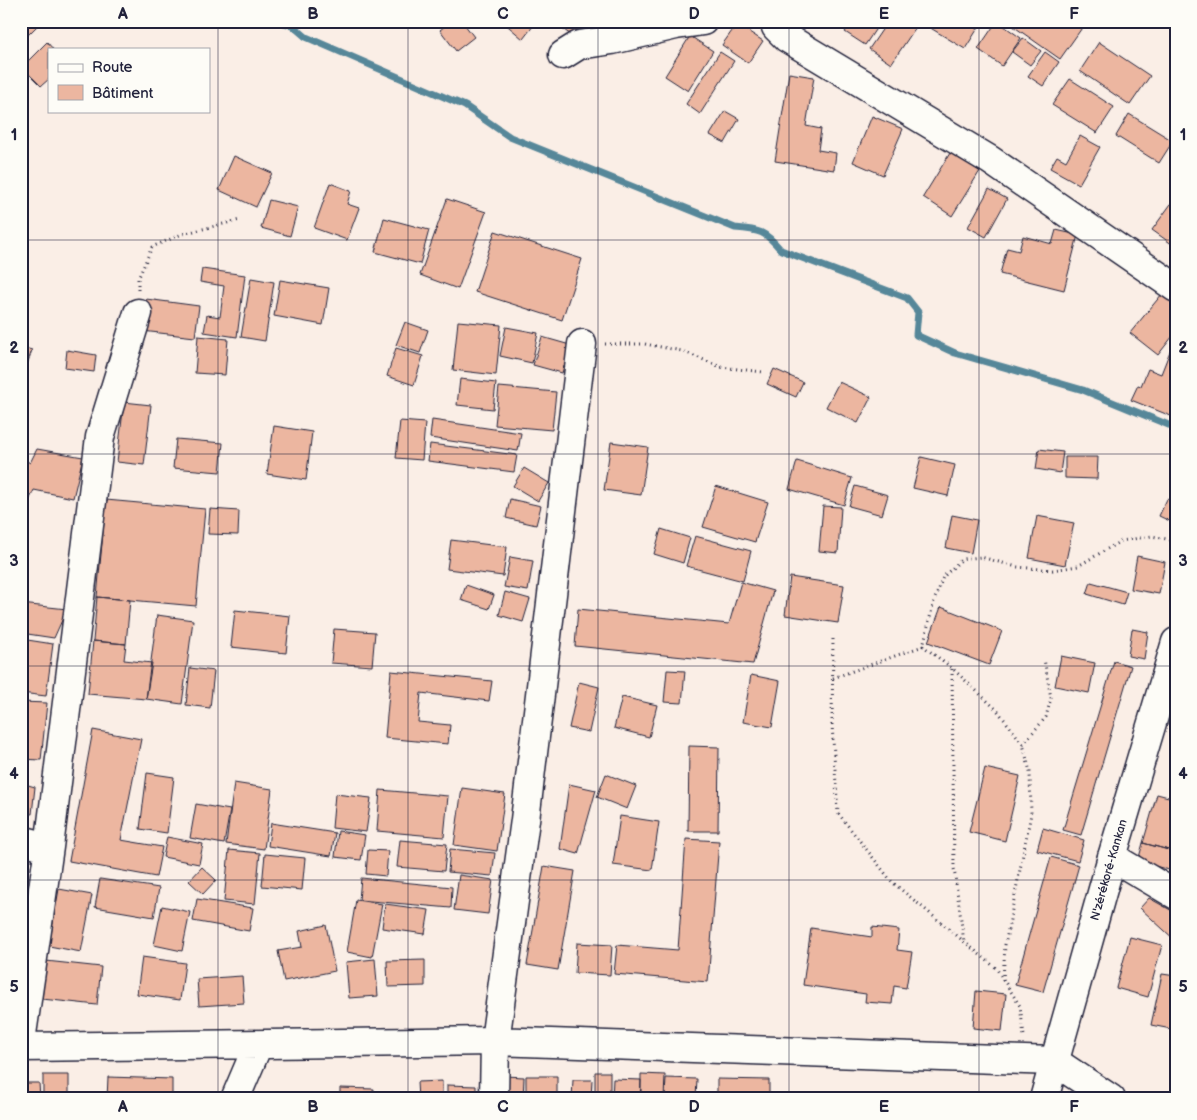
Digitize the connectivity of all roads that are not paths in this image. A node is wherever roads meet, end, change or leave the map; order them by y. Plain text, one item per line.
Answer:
1 (703, 21) edge
2 (774, 21) edge
3 (563, 55) dead end
4 (1176, 288) edge
5 (138, 313) road end
6 (582, 344) road end
7 (1176, 642) edge
8 (21, 840) edge
9 (50, 847) junction
10 (1112, 857) junction
11 (1176, 895) edge
12 (21, 1041) edge
13 (494, 1041) junction
14 (258, 1045) junction
15 (21, 1047) edge
16 (1054, 1060) junction
17 (235, 1099) edge
18 (494, 1099) edge
19 (1044, 1099) edge
20 (1110, 1099) edge

1 - 3 main road
2 - 4 main road
5 - 9 main road
6 - 13 main road
7 - 10 main road, N'zérékoré-Kankan
8 - 9 main road
9 - 12 main road
10 - 11 main road
10 - 16 main road, N'zérékoré-Kankan
13 - 14 main road
13 - 16 main road
13 - 18 main road
14 - 15 main road
14 - 17 main road
16 - 19 main road, N'zérékoré-Kankan
16 - 20 main road

